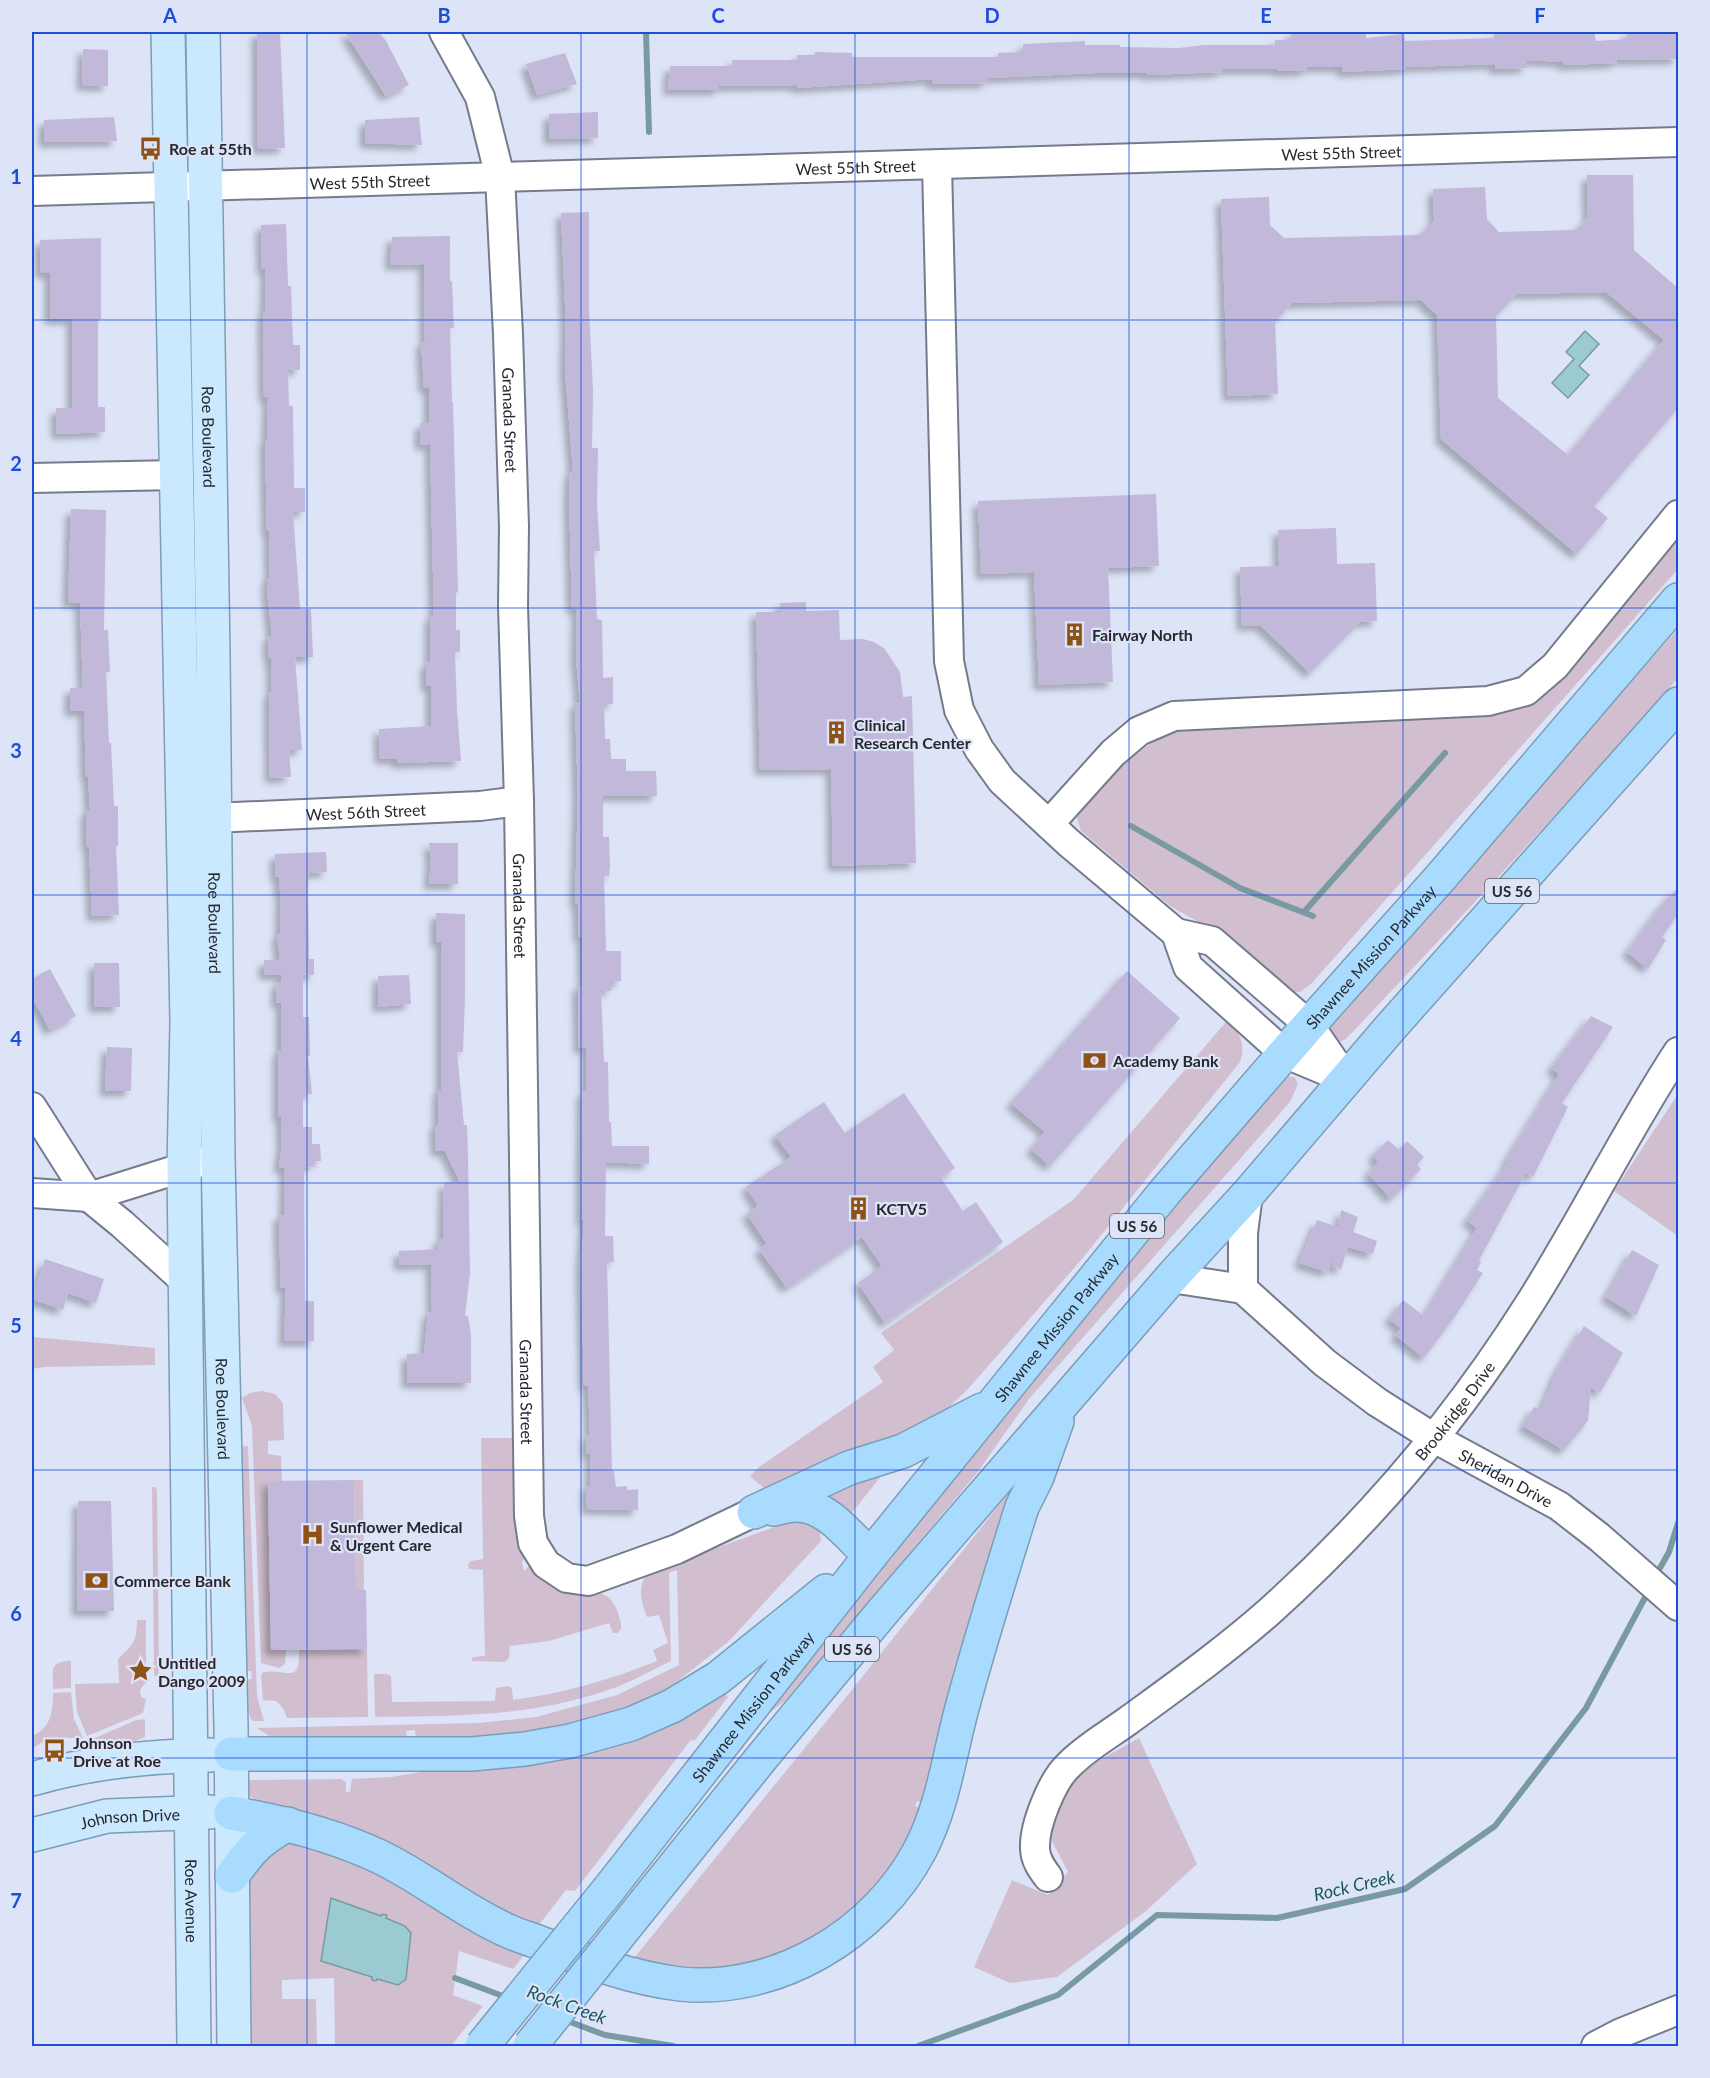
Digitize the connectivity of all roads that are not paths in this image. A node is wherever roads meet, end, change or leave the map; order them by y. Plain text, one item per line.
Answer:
1 (168, 32) edge
2 (203, 32) edge
3 (444, 32) edge
4 (1678, 142) edge
5 (937, 165) junction
6 (500, 177) junction
7 (207, 187) junction
8 (172, 188) junction
9 (32, 192) edge
10 (176, 475) junction
11 (32, 478) edge
12 (1678, 515) edge
13 (1678, 600) edge
14 (1678, 704) edge
15 (519, 801) junction
16 (213, 818) junction
17 (1049, 824) junction
18 (1176, 933) junction
19 (1309, 1025) junction
20 (1678, 1052) edge
21 (1284, 1053) junction
22 (1346, 1079) junction
23 (32, 1107) edge
24 (32, 1115) edge
25 (32, 1138) edge
26 (218, 1158) junction
27 (184, 1166) junction
28 (32, 1193) edge
29 (1248, 1194) junction
30 (89, 1197) junction
31 (1171, 1278) junction
32 (185, 1281) junction
33 (1243, 1289) junction
34 (1063, 1403) junction
35 (994, 1404) junction
36 (1434, 1438) junction
37 (754, 1512) junction
38 (870, 1557) junction
39 (1678, 1606) edge
40 (231, 1754) junction
41 (189, 1755) junction
42 (32, 1779) edge
43 (190, 1812) junction
44 (231, 1813) junction
45 (288, 1824) junction
46 (32, 1835) edge
47 (232, 1876) junction
48 (1048, 1877) dead end
49 (1678, 2010) edge
50 (194, 2046) edge
51 (234, 2046) edge
52 (482, 2046) edge
53 (530, 2046) edge
54 (1596, 2046) edge

1 - 8 main road, Roe Boulevard
2 - 7 main road, Roe Boulevard
3 - 6 street, Granada Street
4 - 5 street, West 55th Street
5 - 6 street, West 55th Street
5 - 17 street
6 - 7 street, West 55th Street
6 - 15 street, Granada Street
7 - 8 street, West 55th Street
7 - 16 main road, Roe Boulevard
8 - 9 street, West 55th Street
8 - 10 main road, Roe Boulevard
10 - 11 street
10 - 27 main road, Roe Boulevard
12 - 17 street
13 - 19 highway, Shawnee Mission Parkway / US 56
14 - 22 highway, US 56
15 - 16 street, West 56th Street
15 - 37 street, Granada Street
16 - 26 main road, Roe Boulevard
17 - 18 street
18 - 19 street
18 - 21 street
19 - 21 highway, Shawnee Mission Parkway / US 56
19 - 22 street
20 - 36 street, Brookridge Drive
21 - 22 street
21 - 35 highway, Shawnee Mission Parkway / US 56
22 - 29 highway, US 56
23 - 30 street
24 - 25 street
26 - 27 street
26 - 40 main road, Roe Boulevard
27 - 30 street
27 - 32 main road, Roe Boulevard
28 - 30 street
29 - 31 highway, US 56
29 - 33 street
30 - 32 street
31 - 33 street
31 - 34 highway, US 56
32 - 41 main road, Roe Boulevard
33 - 36 street, Sheridan Drive
34 - 45 highway
34 - 53 highway, US 56, bridge
35 - 37 highway
35 - 38 highway, Shawnee Mission Parkway / US 56
36 - 39 street, Sheridan Drive
36 - 48 street, Brookridge Drive
37 - 38 highway
38 - 40 highway
38 - 52 highway, Shawnee Mission Parkway / US 56, bridge
40 - 41 main road
40 - 44 main road, Roe Boulevard
41 - 42 main road
41 - 43 main road, Roe Avenue
43 - 44 main road, Johnson Drive
43 - 46 main road, Johnson Drive
43 - 50 main road, Roe Avenue
44 - 45 highway
44 - 47 main road
45 - 47 highway
47 - 51 main road
49 - 54 street

